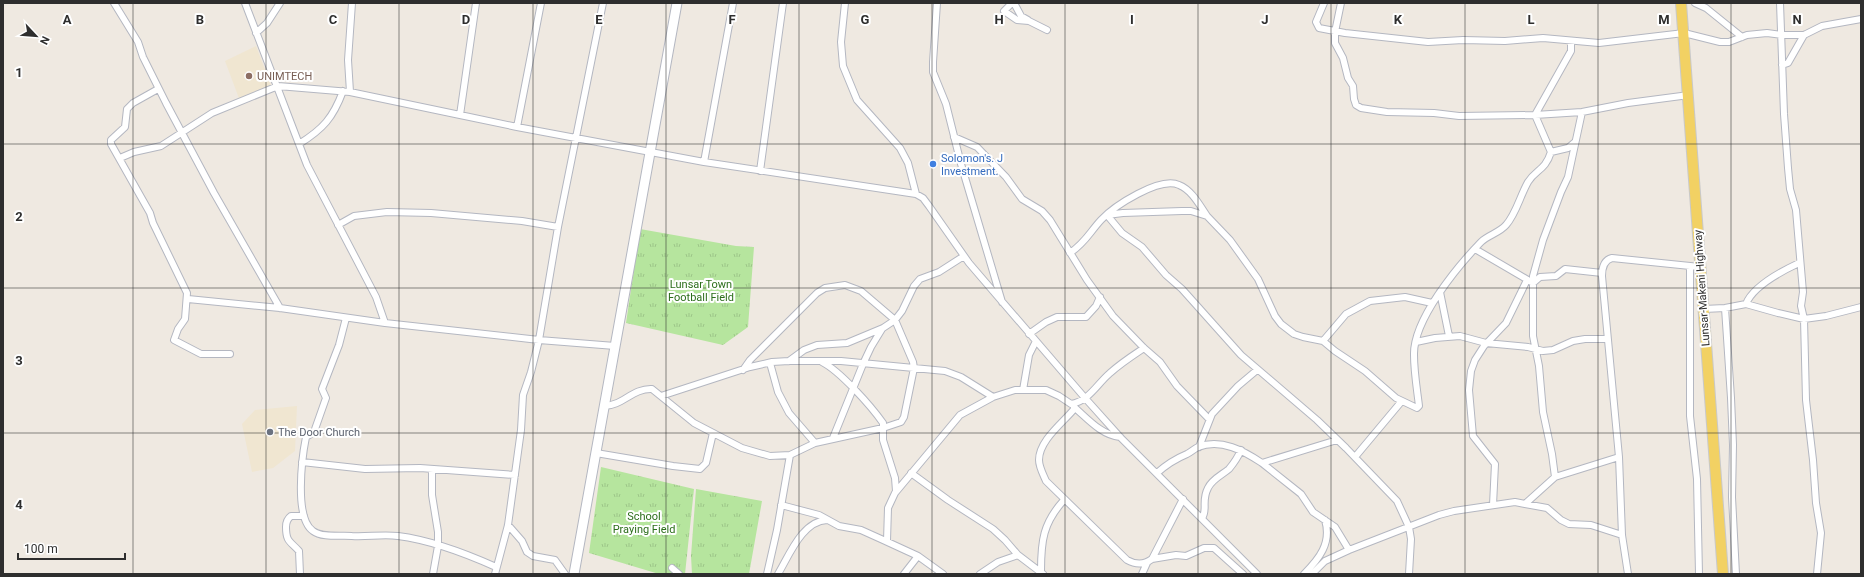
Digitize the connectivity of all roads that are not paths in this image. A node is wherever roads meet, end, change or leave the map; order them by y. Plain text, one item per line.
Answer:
1 (114, 3) edge
2 (245, 3) edge
3 (280, 3) edge
4 (352, 3) edge
5 (476, 3) edge
6 (541, 3) edge
7 (603, 3) edge
8 (677, 3) edge
9 (733, 3) edge
10 (783, 3) edge
11 (845, 3) edge
12 (937, 3) edge
13 (1013, 3) edge
14 (1324, 3) edge
15 (1341, 3) edge
16 (1681, 3) edge
17 (1695, 3) edge
18 (1780, 3) edge
19 (1861, 19) edge
20 (1029, 21) junction
21 (1047, 30) dead end
22 (1335, 32) junction
23 (256, 33) junction
24 (1684, 33) junction
25 (1782, 35) junction
26 (1804, 35) junction
27 (1742, 37) junction
28 (1571, 41) junction
29 (1782, 64) junction
30 (278, 86) junction
31 (158, 89) junction
32 (343, 91) junction
33 (350, 92) junction
34 (1689, 95) junction
35 (1582, 112) junction
36 (460, 115) junction
37 (1535, 115) junction
38 (517, 127) junction
39 (182, 133) junction
40 (954, 137) junction
41 (576, 139) junction
42 (1575, 141) junction
43 (299, 144) junction
44 (649, 152) junction
45 (1551, 152) junction
46 (120, 158) junction
47 (704, 162) junction
48 (760, 171) junction
49 (916, 194) junction
50 (1107, 215) junction
51 (1208, 216) junction
52 (338, 225) junction
53 (558, 227) junction
54 (1475, 249) junction
55 (1070, 253) junction
56 (964, 256) junction
57 (1799, 263) junction
58 (1690, 267) junction
59 (1700, 267) junction
60 (1602, 273) junction
61 (1530, 282) junction
62 (1440, 292) junction
63 (1100, 297) junction
64 (188, 299) junction
65 (1432, 303) junction
66 (1746, 304) junction
67 (1003, 305) junction
68 (1861, 307) edge
69 (280, 308) junction
70 (1725, 308) junction
71 (1704, 309) junction
72 (346, 318) junction
73 (1804, 319) junction
74 (896, 320) junction
75 (386, 323) junction
76 (883, 328) junction
77 (1029, 334) junction
78 (1449, 336) junction
79 (1607, 339) junction
80 (539, 340) junction
81 (1036, 341) junction
82 (1323, 341) junction
83 (1416, 342) junction
84 (1486, 343) junction
85 (615, 346) junction
86 (1144, 348) junction
87 (1536, 349) junction
88 (230, 354) dead end
89 (789, 361) junction
90 (821, 361) junction
91 (770, 363) junction
92 (863, 364) junction
93 (914, 368) junction
94 (742, 370) junction
95 (1257, 370) junction
96 (853, 390) junction
97 (1023, 390) junction
98 (661, 396) junction
99 (993, 397) junction
100 (1085, 398) junction
101 (1401, 402) junction
102 (604, 406) junction
103 (1075, 407) junction
104 (1209, 419) junction
105 (883, 428) junction
106 (714, 433) junction
107 (1120, 437) junction
108 (833, 438) junction
109 (1337, 440) junction
110 (815, 442) junction
111 (1199, 447) junction
112 (1241, 450) junction
113 (596, 452) junction
114 (790, 455) junction
115 (1355, 457) junction
116 (1619, 458) junction
117 (302, 462) junction
118 (1262, 463) junction
119 (432, 469) junction
120 (911, 473) junction
121 (1157, 474) junction
122 (515, 475) junction
123 (1555, 477) junction
124 (896, 490) junction
125 (1183, 499) junction
126 (1064, 500) junction
127 (1525, 504) junction
128 (781, 505) junction
129 (1493, 505) junction
130 (304, 516) junction
131 (1202, 518) junction
132 (827, 520) junction
133 (1325, 520) junction
134 (508, 525) junction
135 (1409, 527) junction
136 (1622, 535) junction
137 (887, 541) junction
138 (438, 546) junction
139 (1349, 550) junction
140 (1018, 555) junction
141 (918, 556) junction
142 (1149, 561) junction
143 (496, 567) junction
144 (672, 568) dead end
145 (1736, 571) edge
146 (1042, 572) edge
147 (1723, 572) edge
148 (300, 574) edge
149 (433, 574) edge
150 (495, 574) edge
151 (566, 574) edge
152 (574, 574) edge
153 (679, 574) edge
154 (767, 574) edge
155 (778, 574) edge
156 (904, 574) edge
157 (943, 574) edge
158 (980, 574) edge
159 (1142, 574) edge
160 (1243, 574) edge
161 (1257, 574) edge
162 (1304, 574) edge
163 (1312, 574) edge
164 (1409, 574) edge
165 (1628, 574) edge
166 (1699, 574) edge
167 (1817, 574) edge

1 - 31 street
2 - 23 street
3 - 23 street
4 - 33 street
5 - 36 street
6 - 38 street
7 - 41 street
8 - 44 street
9 - 47 street
10 - 48 street
11 - 49 street
12 - 40 street
13 - 20 street
13 - 20 street
14 - 22 street
15 - 22 street
16 - 24 main road, Lunsar-Makeni Highway
17 - 27 street
18 - 25 street
19 - 26 street
20 - 21 street
22 - 28 street
22 - 37 street
23 - 30 street
24 - 27 street
24 - 28 street
24 - 34 main road, Lunsar-Makeni Highway
25 - 26 street
25 - 27 street
25 - 29 street
26 - 29 street
28 - 37 street
29 - 57 street
30 - 32 street
30 - 39 street
30 - 43 street
31 - 39 street
31 - 46 street
32 - 33 street
32 - 43 street
33 - 36 street
34 - 35 street
34 - 59 main road, Lunsar-Makeni Highway
35 - 37 street
35 - 42 street
36 - 38 street
37 - 45 street
38 - 41 street
39 - 46 street
39 - 69 street
40 - 55 street
40 - 67 street
41 - 44 street
41 - 53 street
42 - 45 street
42 - 61 street
43 - 52 street
44 - 47 street
44 - 85 street
45 - 54 street
46 - 64 street
47 - 48 street
48 - 49 street
49 - 56 street
50 - 51 street
50 - 51 street
50 - 55 street
50 - 95 street
51 - 82 street
52 - 53 street
52 - 75 street
53 - 80 street
54 - 61 street
54 - 62 street
55 - 63 street
56 - 67 street
56 - 74 street
57 - 66 street
57 - 73 street
58 - 59 street
58 - 60 street
58 - 166 street
59 - 71 main road, Lunsar-Makeni Highway
60 - 61 street
60 - 79 street
61 - 84 street
61 - 87 street
62 - 65 street
62 - 78 street
63 - 77 street
63 - 86 street
64 - 69 street
64 - 88 street
65 - 82 street
65 - 83 street
66 - 70 street
66 - 73 street
67 - 77 street
68 - 73 street
69 - 72 street
70 - 71 street
70 - 145 street
71 - 147 main road, Lunsar-Makeni Highway
72 - 75 street
72 - 117 street
73 - 167 street
74 - 76 street
74 - 93 street
74 - 94 street
75 - 80 street
76 - 89 street
76 - 92 street
77 - 81 street
78 - 83 street
78 - 84 street
79 - 87 street
79 - 116 street
80 - 85 street
80 - 122 street
81 - 97 street
81 - 100 street
82 - 101 street
83 - 101 street
84 - 87 street
84 - 129 street
85 - 102 street
86 - 100 street
86 - 104 street
87 - 123 street
89 - 90 street
89 - 91 street
90 - 92 street
90 - 96 street
91 - 94 street
91 - 110 street
92 - 93 street
92 - 96 street
93 - 99 street
93 - 105 street
94 - 98 street
95 - 104 street
95 - 109 street
96 - 105 street
96 - 108 street
97 - 99 street
97 - 103 street
98 - 102 street
98 - 106 street
99 - 120 street
100 - 103 street
100 - 107 street
101 - 115 street
102 - 113 street
103 - 107 street
103 - 126 street
104 - 111 street
105 - 108 street
105 - 124 street
106 - 113 street
106 - 114 street
107 - 121 street
108 - 110 street
109 - 115 street
109 - 118 street
110 - 114 street
111 - 112 street
111 - 121 street
112 - 118 street
112 - 131 street
113 - 152 street
114 - 128 street
115 - 135 street
116 - 123 street
116 - 136 street
117 - 119 street
117 - 130 street
118 - 133 street
119 - 122 street
119 - 138 street
120 - 124 street
120 - 140 street
121 - 125 street
122 - 134 street
123 - 127 street
124 - 137 street
125 - 131 street
125 - 142 street
126 - 142 street
126 - 146 street
127 - 129 street
127 - 136 street
128 - 132 street
128 - 154 street
129 - 135 street
130 - 138 street
130 - 148 street
131 - 161 street
132 - 137 street
132 - 155 street
133 - 139 street
133 - 162 street
134 - 143 street
134 - 151 street
135 - 139 street
135 - 164 street
136 - 165 street
137 - 141 street
138 - 143 street
138 - 149 street
139 - 163 street
140 - 146 street
140 - 158 street
141 - 156 street
141 - 157 street
142 - 159 street
142 - 160 street
143 - 150 street
144 - 153 street
145 - 147 street

